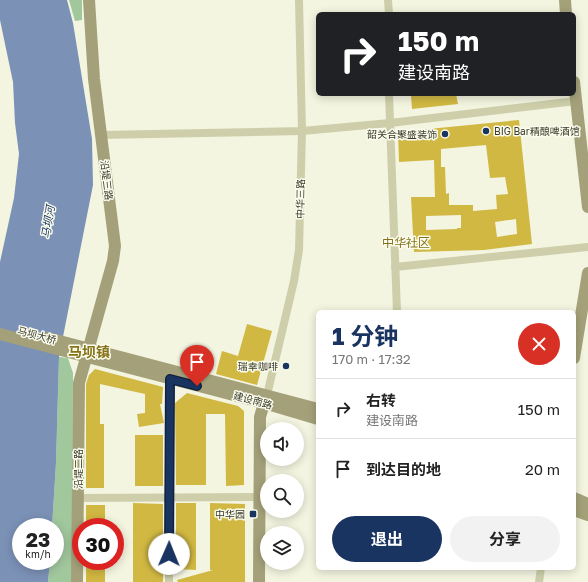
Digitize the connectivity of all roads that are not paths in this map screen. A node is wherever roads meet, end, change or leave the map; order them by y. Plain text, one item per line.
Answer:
1 (89, 0) edge
2 (299, 0) edge
3 (388, 0) edge
4 (565, 0) edge
5 (388, 12) edge
6 (566, 12) edge
7 (389, 96) edge
8 (575, 96) edge
9 (576, 101) junction
10 (390, 123) junction
11 (302, 131) junction
12 (101, 135) junction
13 (588, 208) edge
14 (588, 246) edge
15 (395, 267) junction
16 (588, 272) edge
17 (397, 310) edge
18 (0, 325) edge
19 (0, 334) edge
20 (576, 346) edge
21 (73, 348) junction
22 (87, 352) junction
23 (170, 379) junction
24 (266, 399) junction
25 (316, 409) edge
26 (316, 418) edge
27 (259, 497) junction
28 (78, 498) junction
29 (170, 498) junction
30 (576, 499) edge
31 (588, 504) edge
32 (576, 511) edge
33 (588, 515) edge
34 (541, 570) edge
35 (77, 582) edge
36 (169, 582) edge
37 (259, 582) edge
38 (539, 582) edge

1 - 12 main road, 沿堤三路
2 - 11 street, 中华三路
3 - 5 street
4 - 6 main road
7 - 10 street
8 - 9 main road
9 - 10 street
9 - 13 main road
10 - 11 street
10 - 15 street
11 - 12 street
11 - 24 street, 中华三路
12 - 22 main road, 沿堤三路
14 - 15 street
15 - 17 street
16 - 20 main road
18 - 21 main road, 马坝大桥
19 - 21 main road, 马坝大桥
21 - 22 main road, 建设南路
22 - 23 main road, 建设南路
22 - 24 main road, 建设南路
22 - 28 main road, 沿堤二路
23 - 24 main road, 建设南路
23 - 29 street
24 - 25 main road, 建设南路
24 - 26 main road, 建设南路
24 - 27 main road
27 - 29 street
27 - 37 main road
28 - 29 street
28 - 35 main road, 沿堤二路
29 - 36 street
30 - 31 main road
32 - 33 main road
34 - 38 street

